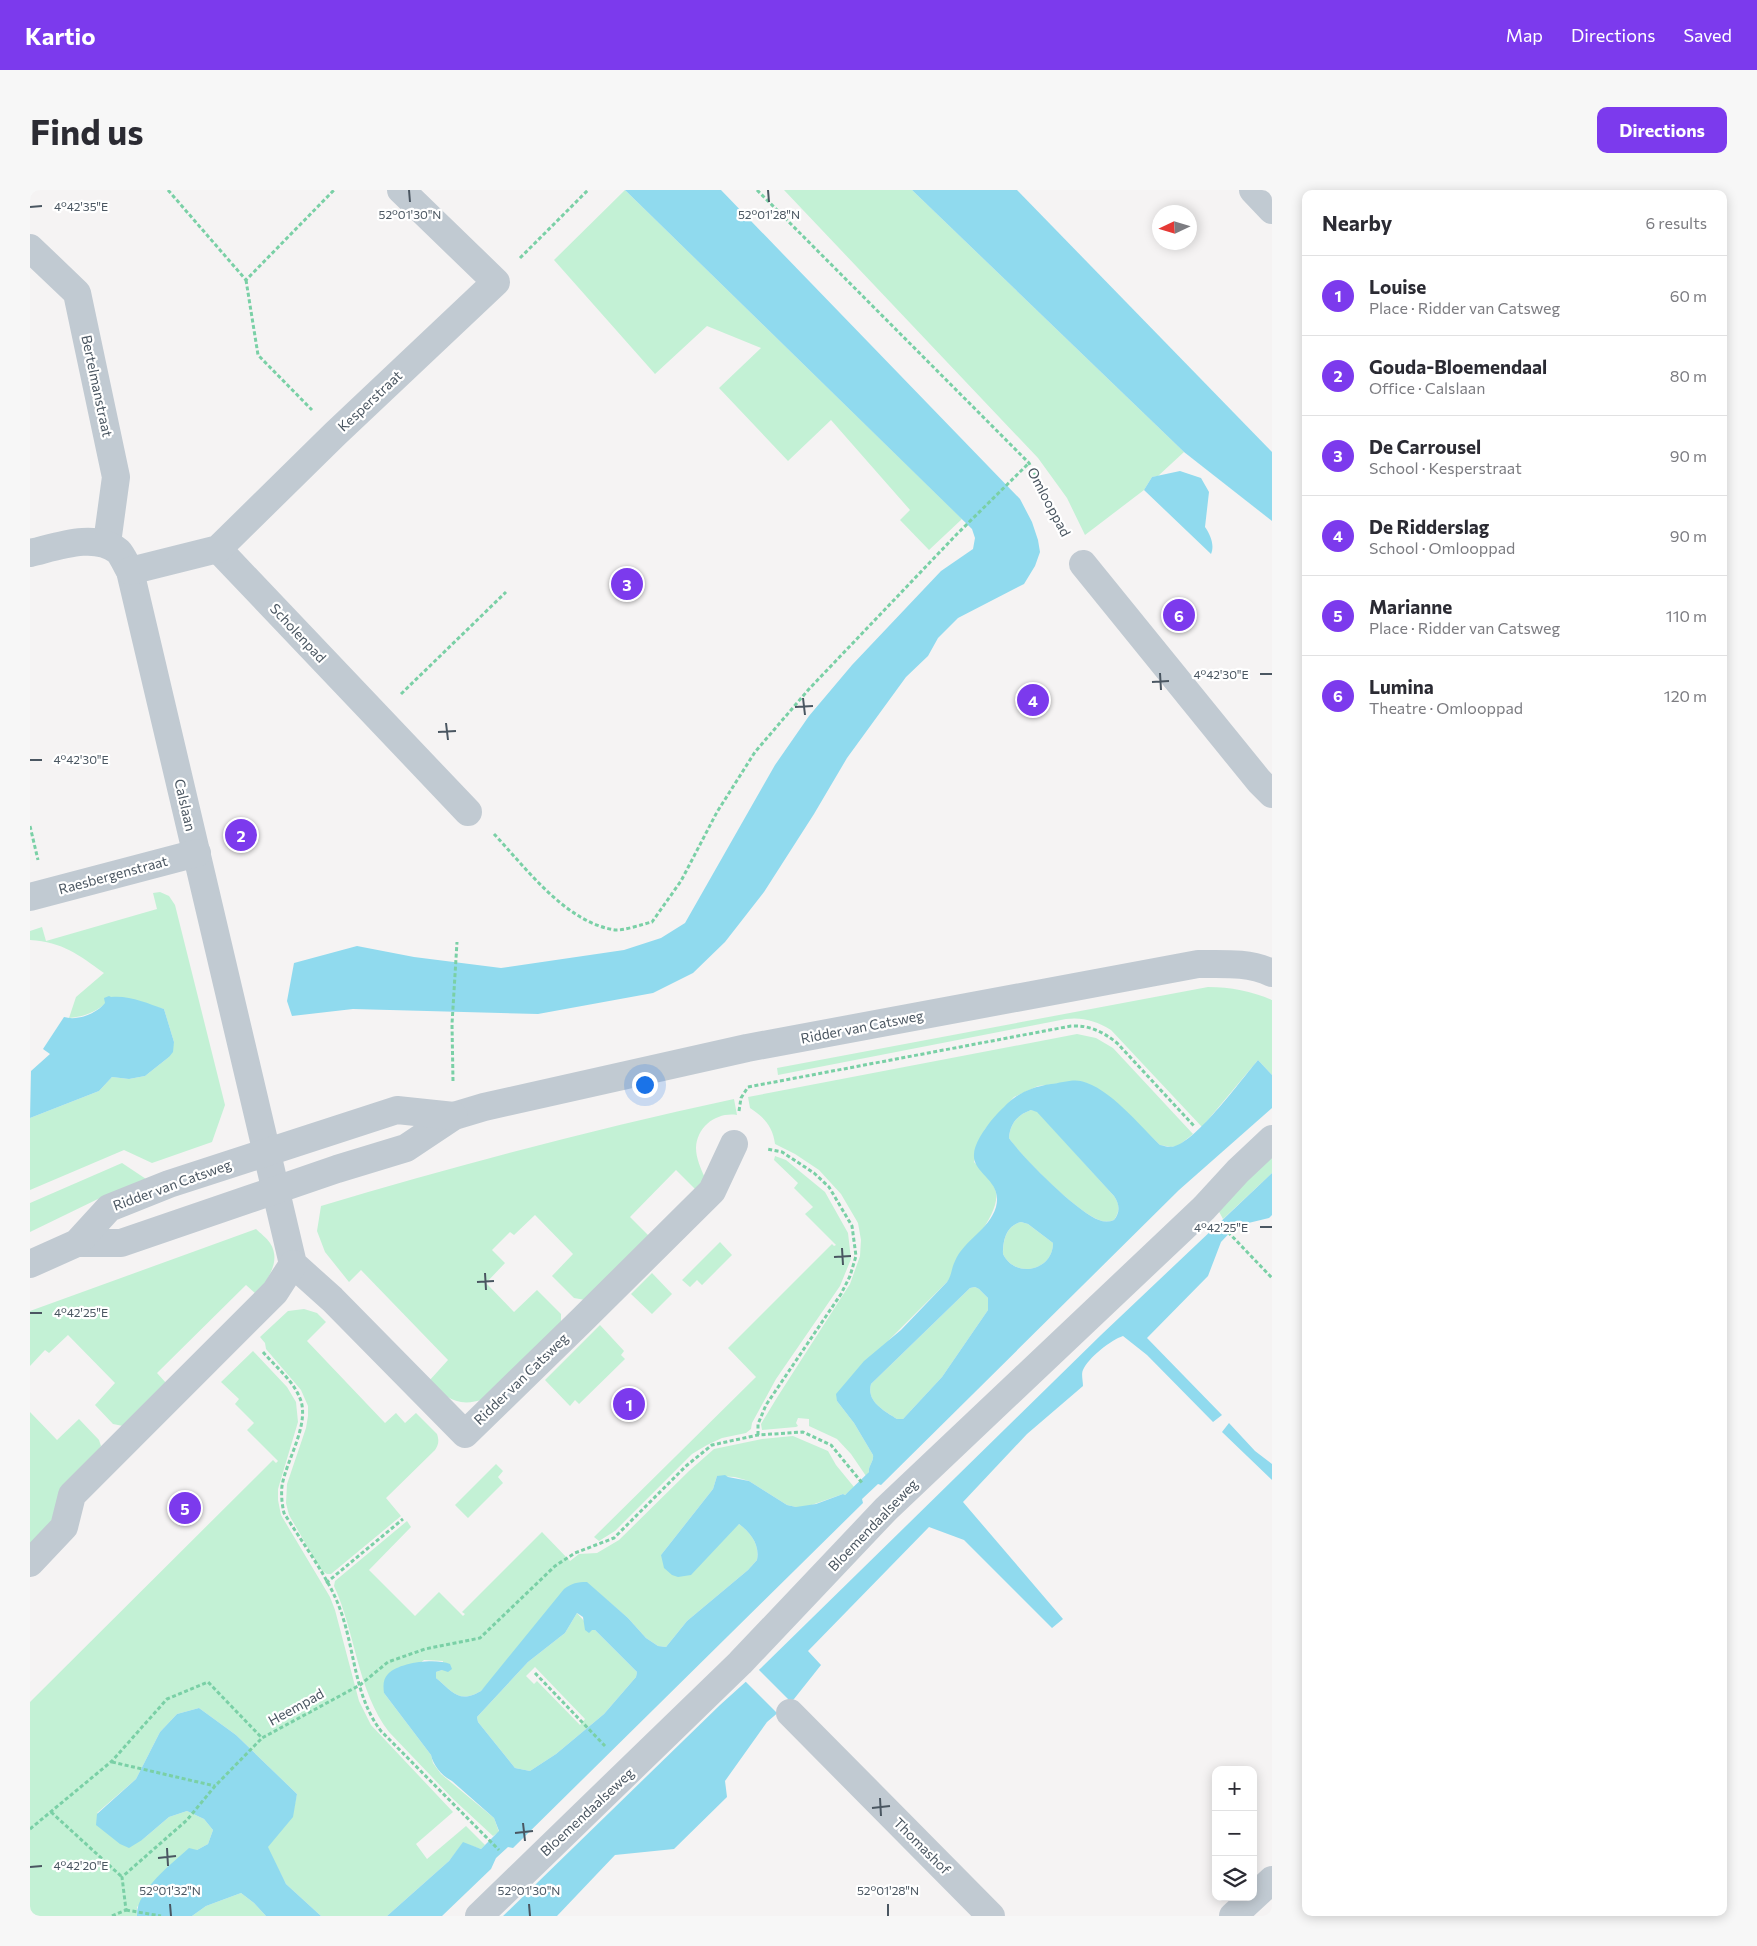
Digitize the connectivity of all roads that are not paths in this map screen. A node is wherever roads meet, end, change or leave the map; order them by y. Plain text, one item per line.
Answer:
1 (401, 190) edge
2 (1253, 190) edge
3 (1272, 210) edge
4 (30, 248) edge
5 (107, 543) junction
6 (218, 550) junction
7 (30, 553) edge
8 (1083, 564) road end
9 (130, 571) junction
10 (1272, 794) edge
11 (468, 812) road end
12 (197, 853) junction
13 (30, 897) edge
14 (1272, 973) edge
15 (454, 1116) junction
16 (1272, 1139) edge
17 (734, 1144) road end
18 (267, 1151) junction
19 (276, 1189) junction
20 (77, 1243) junction
21 (30, 1264) edge
22 (293, 1264) junction
23 (30, 1563) edge
24 (790, 1713) dead end
25 (1272, 1880) edge
26 (479, 1916) edge
27 (991, 1916) edge
28 (1233, 1916) edge

1 - 6 street, Kesperstraat
2 - 3 street
4 - 5 street, Bertelmanstraat
5 - 7 street
5 - 9 street, Calslaan
6 - 9 street
6 - 11 street, Scholenpad
8 - 10 street
9 - 12 street, Calslaan
12 - 13 street, Raesbergenstraat
12 - 18 street, Calslaan
14 - 15 street, Ridder van Catsweg
15 - 18 street, Ridder van Catsweg
15 - 19 street, Ridder van Catsweg
16 - 26 street, Bloemendaalseweg
17 - 22 street, Ridder van Catsweg
18 - 19 street, Calslaan
18 - 20 street, Ridder van Catsweg
19 - 20 street, Ridder van Catsweg
19 - 22 street
20 - 21 street, Ridder van Catsweg
22 - 23 street
24 - 27 street, Thomashof
25 - 28 street

